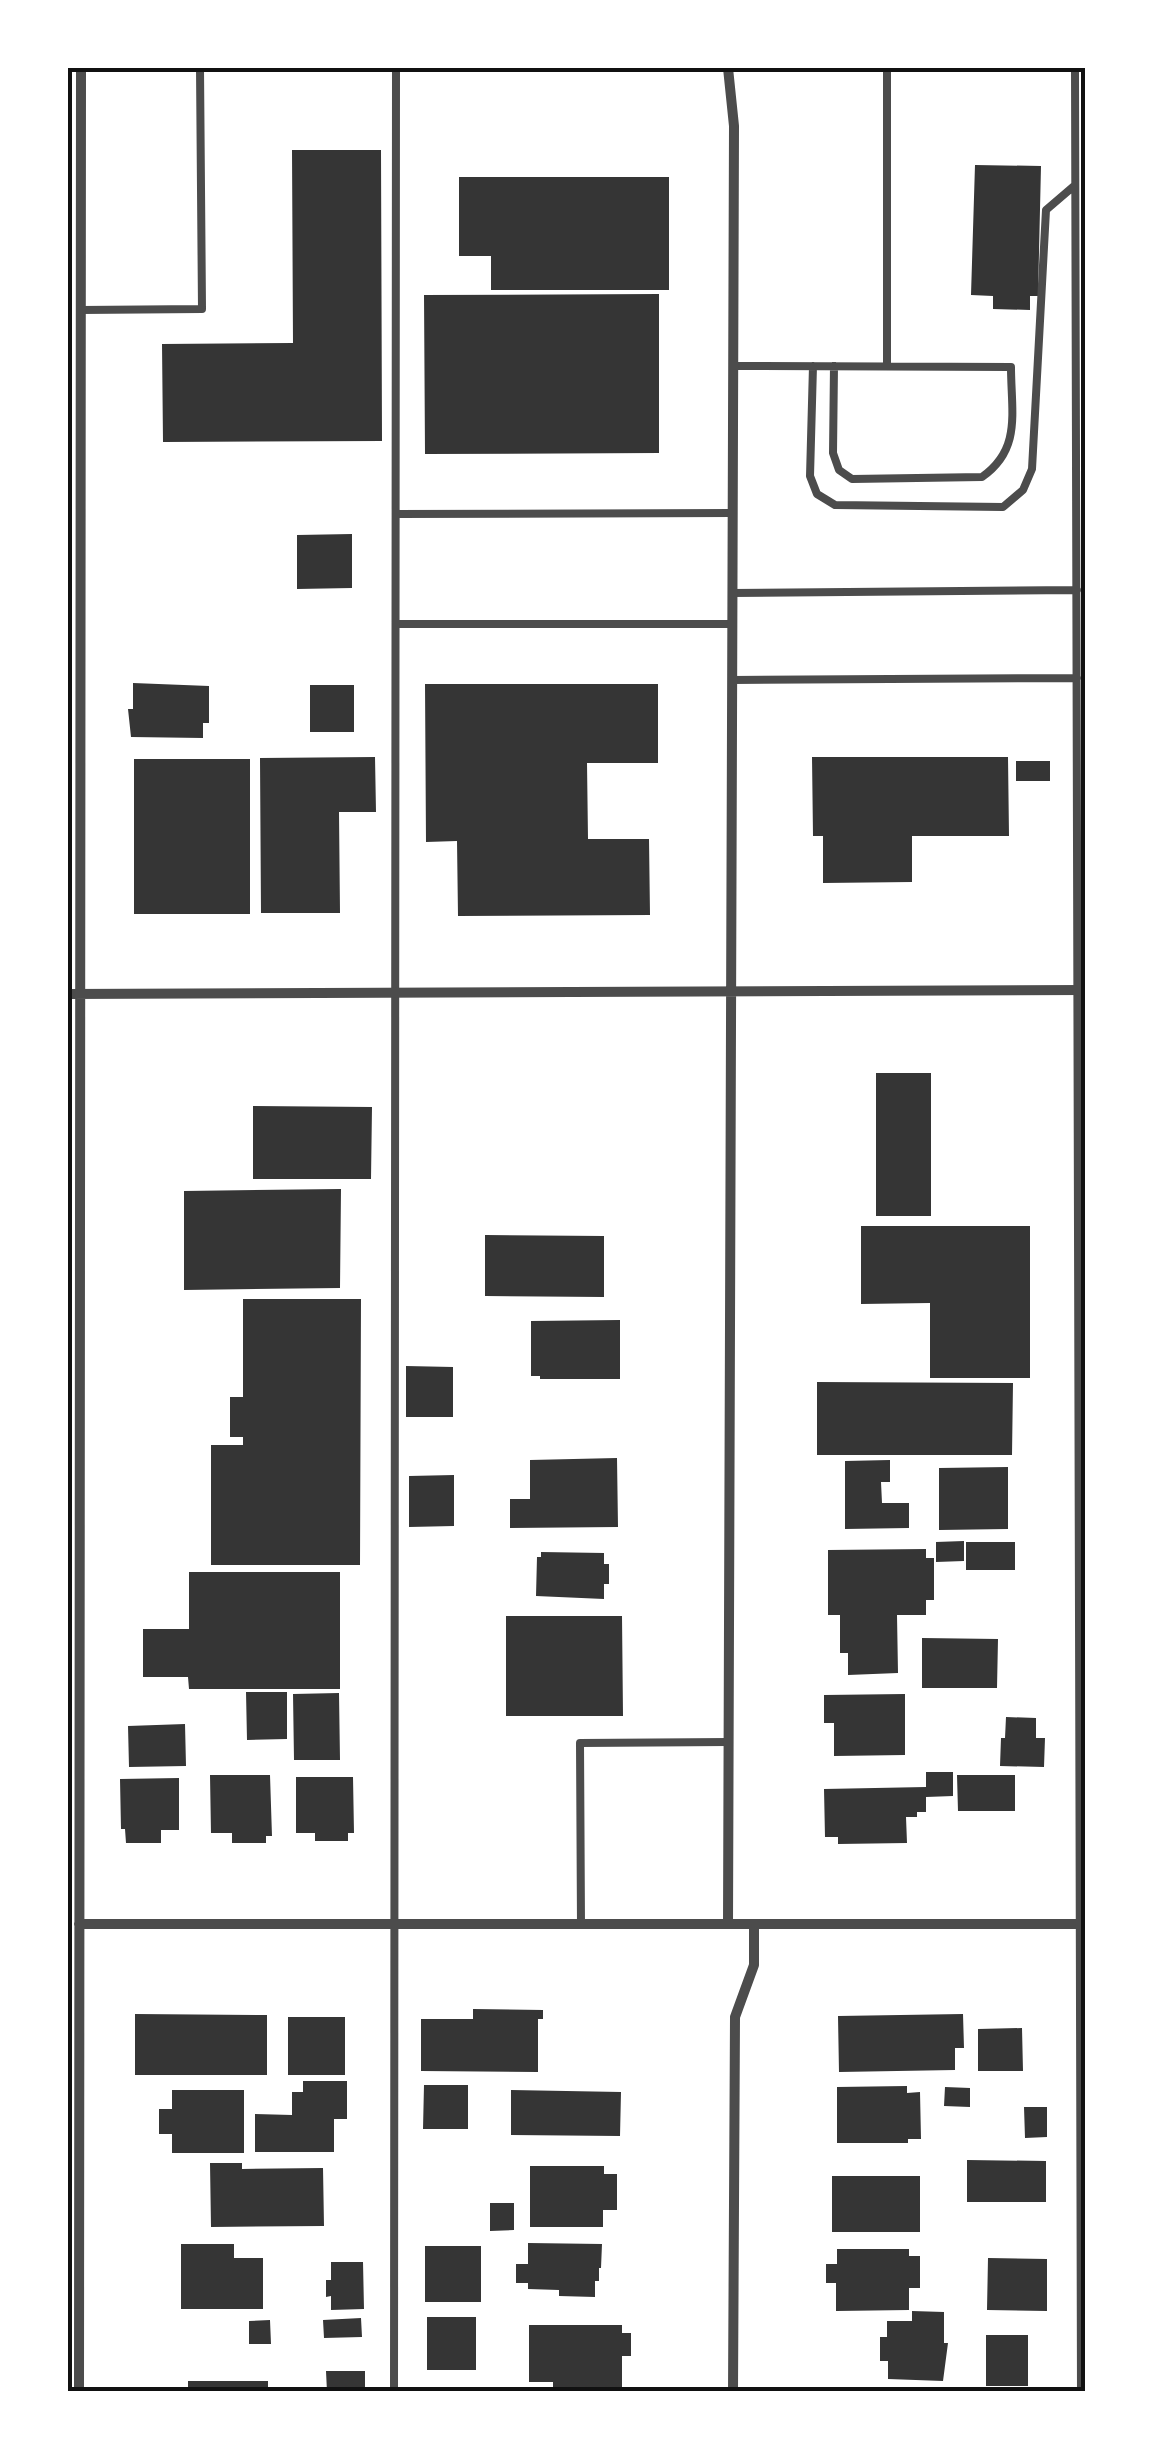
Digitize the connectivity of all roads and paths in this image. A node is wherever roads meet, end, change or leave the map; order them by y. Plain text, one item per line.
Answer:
1 (81, 68) edge
2 (200, 68) edge
3 (396, 68) edge
4 (728, 68) edge
5 (888, 68) edge
6 (1075, 68) edge
7 (1074, 186) junction
8 (81, 310) junction
9 (733, 366) junction
10 (813, 366) junction
11 (834, 366) junction
12 (886, 366) junction
13 (733, 513) junction
14 (396, 514) junction
15 (1077, 590) junction
16 (732, 592) junction
17 (396, 624) junction
18 (732, 624) junction
19 (1078, 678) junction
20 (732, 680) junction
21 (1082, 888) edge
22 (1082, 990) edge
23 (730, 991) junction
24 (396, 993) junction
25 (68, 994) edge
26 (80, 994) junction
27 (1082, 1477) edge
28 (728, 1742) junction
29 (79, 1924) junction
30 (395, 1924) junction
31 (581, 1924) junction
32 (728, 1924) junction
33 (754, 1924) junction
34 (1083, 1924) edge
35 (1083, 2100) edge
36 (1083, 2243) edge
37 (1083, 2366) edge
38 (79, 2392) edge
39 (394, 2392) edge
40 (734, 2392) edge
41 (1081, 2392) edge

1 - 8 street
2 - 8 lane
3 - 14 lane
4 - 9 street
5 - 12 lane
6 - 7 lane
7 - 10 lane
7 - 15 lane
8 - 26 street
9 - 10 lane
9 - 13 street
10 - 11 lane
11 - 12 lane
11 - 12 lane
13 - 14 lane
13 - 16 street
14 - 17 lane
15 - 16 lane
15 - 19 lane
16 - 18 street
17 - 18 lane
17 - 24 lane
18 - 20 street
19 - 20 lane
19 - 21 lane
20 - 23 street
21 - 22 lane
22 - 23 street
22 - 27 lane
23 - 24 street
23 - 28 street
24 - 26 street
24 - 30 lane
25 - 26 street
26 - 29 street
27 - 34 lane
28 - 31 lane
28 - 32 street
29 - 30 street
29 - 38 street
30 - 31 street
30 - 39 lane
31 - 32 street
32 - 33 street
33 - 34 street
33 - 40 street
34 - 35 lane
35 - 36 lane
36 - 37 lane
37 - 41 lane

